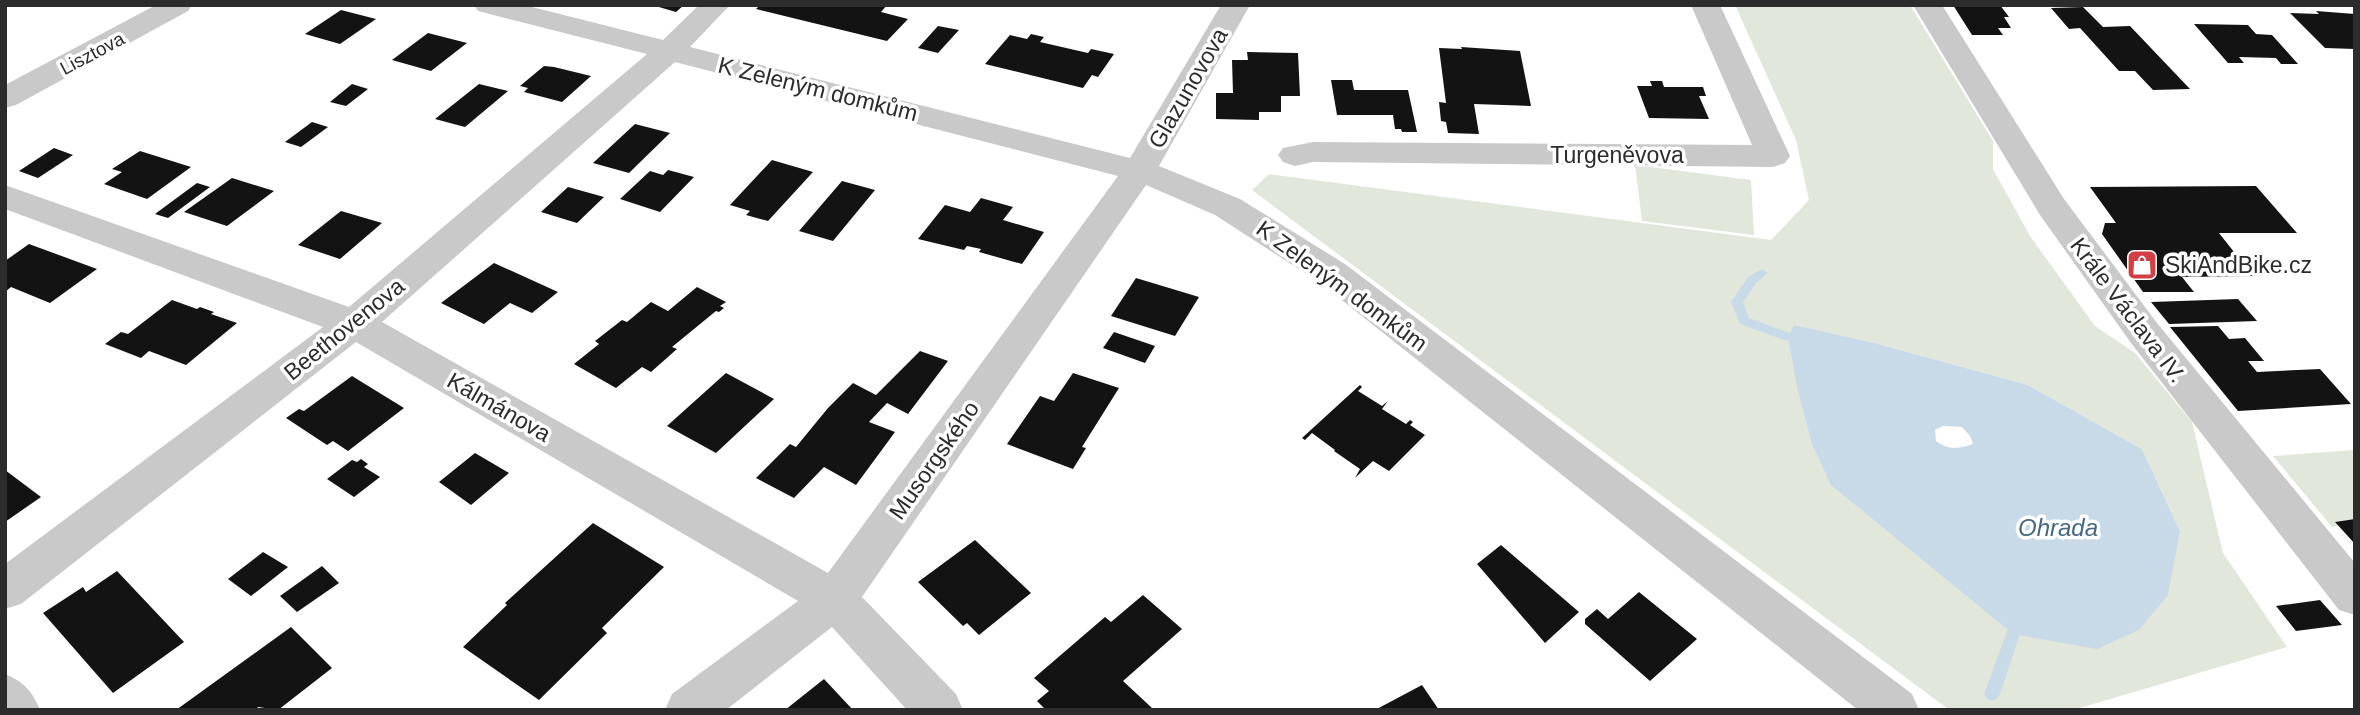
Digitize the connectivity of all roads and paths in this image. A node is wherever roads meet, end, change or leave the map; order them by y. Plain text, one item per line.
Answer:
1 (178, 5) edge
2 (488, 5) edge
3 (716, 5) edge
4 (1236, 5) edge
5 (1705, 5) edge
6 (1927, 5) edge
7 (669, 51) junction
8 (5, 98) edge
9 (1295, 155) dead end
10 (1139, 171) junction
11 (5, 196) edge
12 (355, 324) junction
13 (5, 590) edge
14 (2355, 596) edge
15 (835, 598) junction
16 (5, 696) edge
17 (16, 710) edge
18 (689, 710) edge
19 (939, 710) edge
20 (1895, 710) edge

1 - 8 street, Lisztova
2 - 7 street, K Zeleným domkům
3 - 7 street, Beethovenova
4 - 10 street, Glazunovova
5 - 9 street, Turgeněvova
6 - 14 street, Krále Václava IV.
7 - 10 street, K Zeleným domkům
7 - 12 street, Beethovenova
10 - 15 street, Musorgského
10 - 20 street, K Zeleným domkům
11 - 12 street, Kálmánova
12 - 13 street, Beethovenova
12 - 15 street, Kálmánova
15 - 18 street, Musorgského
15 - 19 street, Kálmánova
16 - 17 street

